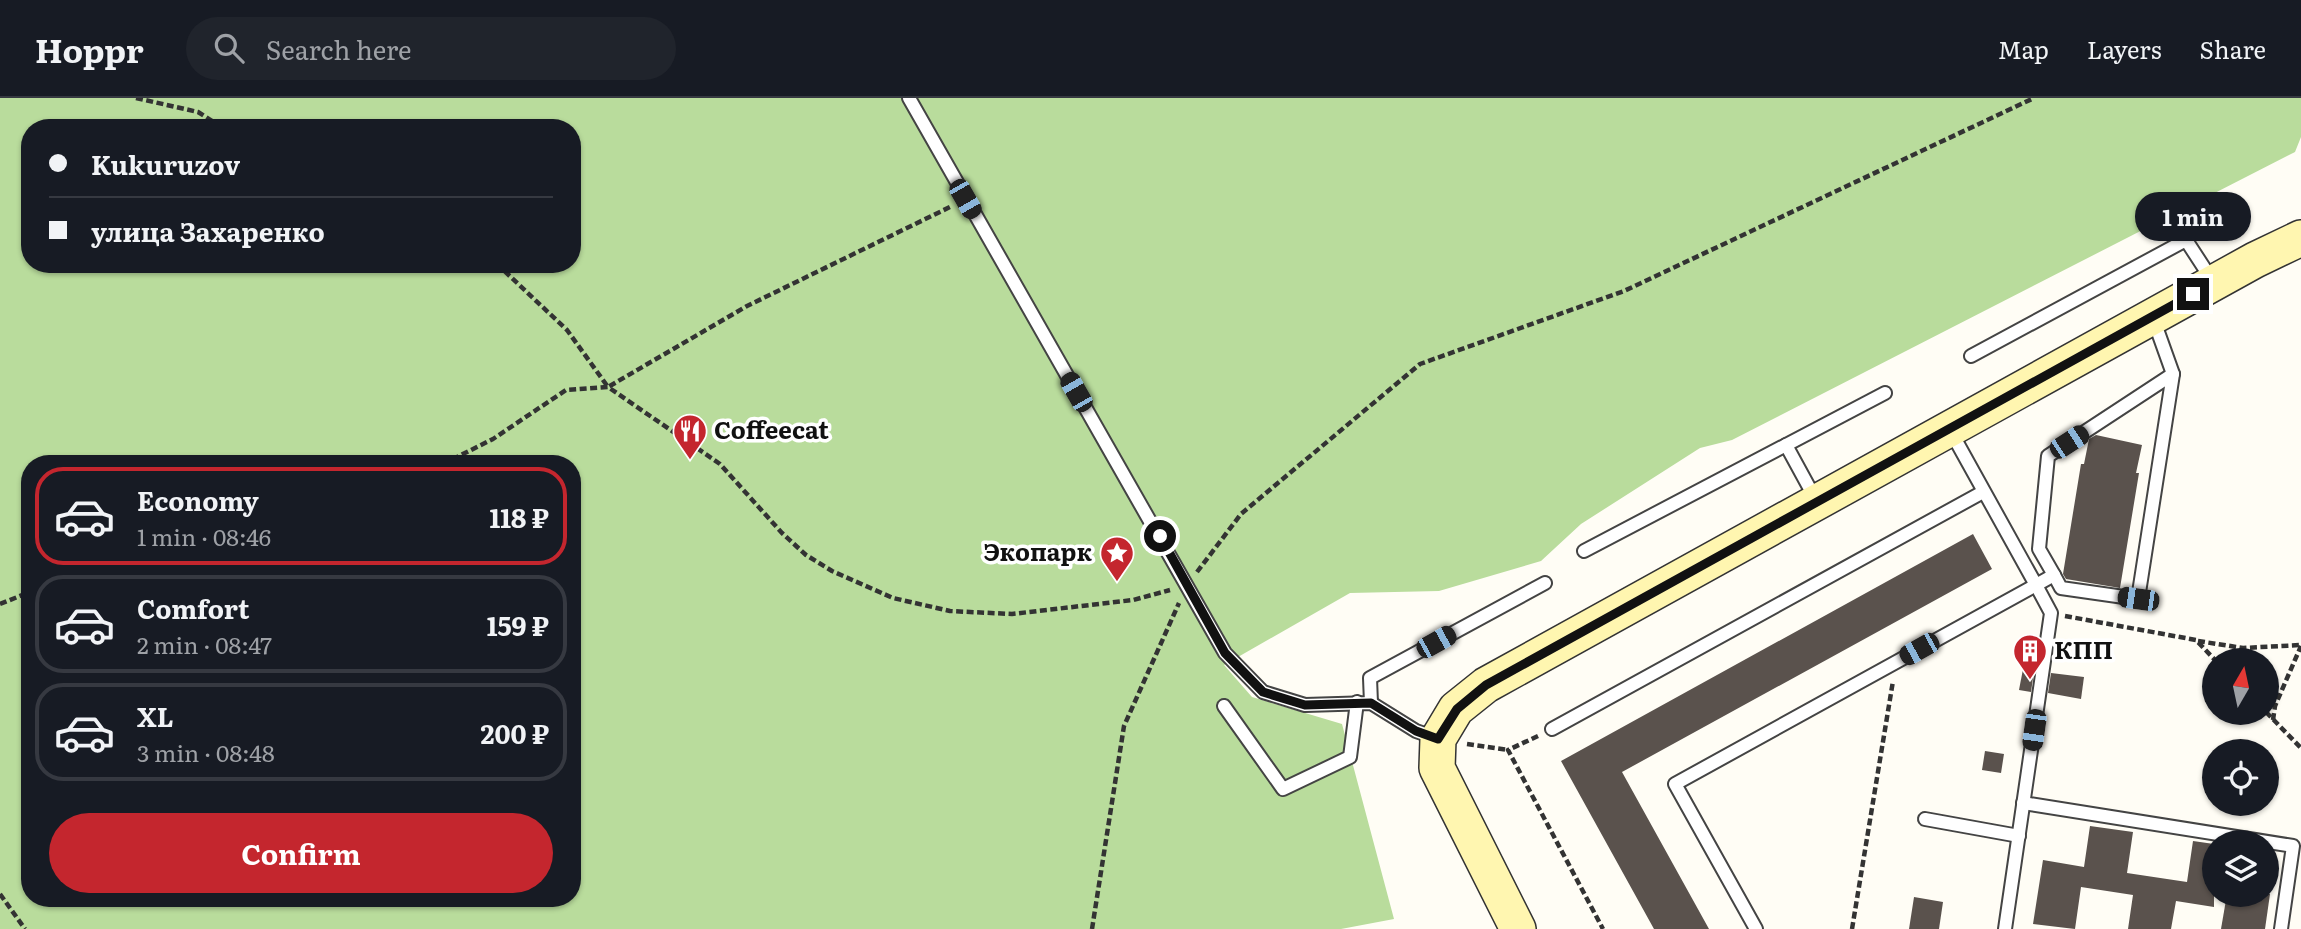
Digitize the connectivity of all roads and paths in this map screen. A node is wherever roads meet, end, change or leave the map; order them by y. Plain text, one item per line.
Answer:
1 (136, 98) edge
2 (909, 98) edge
3 (2034, 98) edge
4 (209, 119) edge
5 (965, 199) junction
6 (2301, 238) edge
7 (507, 273) edge
8 (2214, 283) junction
9 (2153, 316) junction
10 (1971, 356) dead end
11 (2173, 374) junction
12 (608, 387) junction
13 (1885, 393) dead end
14 (1949, 429) junction
15 (1786, 445) junction
16 (461, 455) edge
17 (1983, 492) junction
18 (1817, 502) junction
19 (1584, 551) dead end
20 (2053, 575) junction
21 (1545, 583) dead end
22 (1187, 585) junction
23 (2036, 585) junction
24 (21, 596) edge
25 (0, 604) edge
26 (2051, 613) junction
27 (2196, 640) junction
28 (2301, 646) edge
29 (2204, 648) edge
30 (1896, 662) junction
31 (2279, 697) edge
32 (1357, 702) junction
33 (1371, 703) junction
34 (1224, 706) dead end
35 (2278, 725) edge
36 (1552, 729) joint
37 (1438, 739) junction
38 (2301, 748) edge
39 (1507, 751) junction
40 (2023, 803) junction
41 (1925, 819) dead end
42 (2019, 836) junction
43 (0, 894) edge
44 (25, 929) edge
45 (1092, 929) edge
46 (1518, 929) edge
47 (1602, 929) edge
48 (1756, 929) edge
49 (1853, 929) edge
50 (2005, 929) edge
51 (2281, 929) edge

1 - 4 path
2 - 5 lane
3 - 22 path
5 - 12 path
5 - 22 lane
6 - 8 street
7 - 12 path
8 - 9 street
8 - 10 lane
9 - 11 lane
9 - 14 street
11 - 20 lane
11 - 20 lane
12 - 16 path
12 - 22 path
13 - 15 lane
14 - 17 lane
14 - 18 street
15 - 18 lane
15 - 19 lane
17 - 23 lane
17 - 36 lane
18 - 37 street
20 - 23 lane
21 - 33 lane
22 - 32 lane
22 - 45 path
23 - 26 lane
23 - 30 lane
24 - 25 path
26 - 27 path
26 - 40 lane
27 - 28 path
27 - 29 path
28 - 31 path
30 - 48 lane
30 - 49 path
32 - 33 lane
32 - 34 lane
33 - 37 lane
35 - 38 path
36 - 39 path
37 - 39 path
37 - 46 street
39 - 47 path
40 - 42 lane
40 - 51 lane
41 - 42 lane
42 - 50 lane
43 - 44 path

